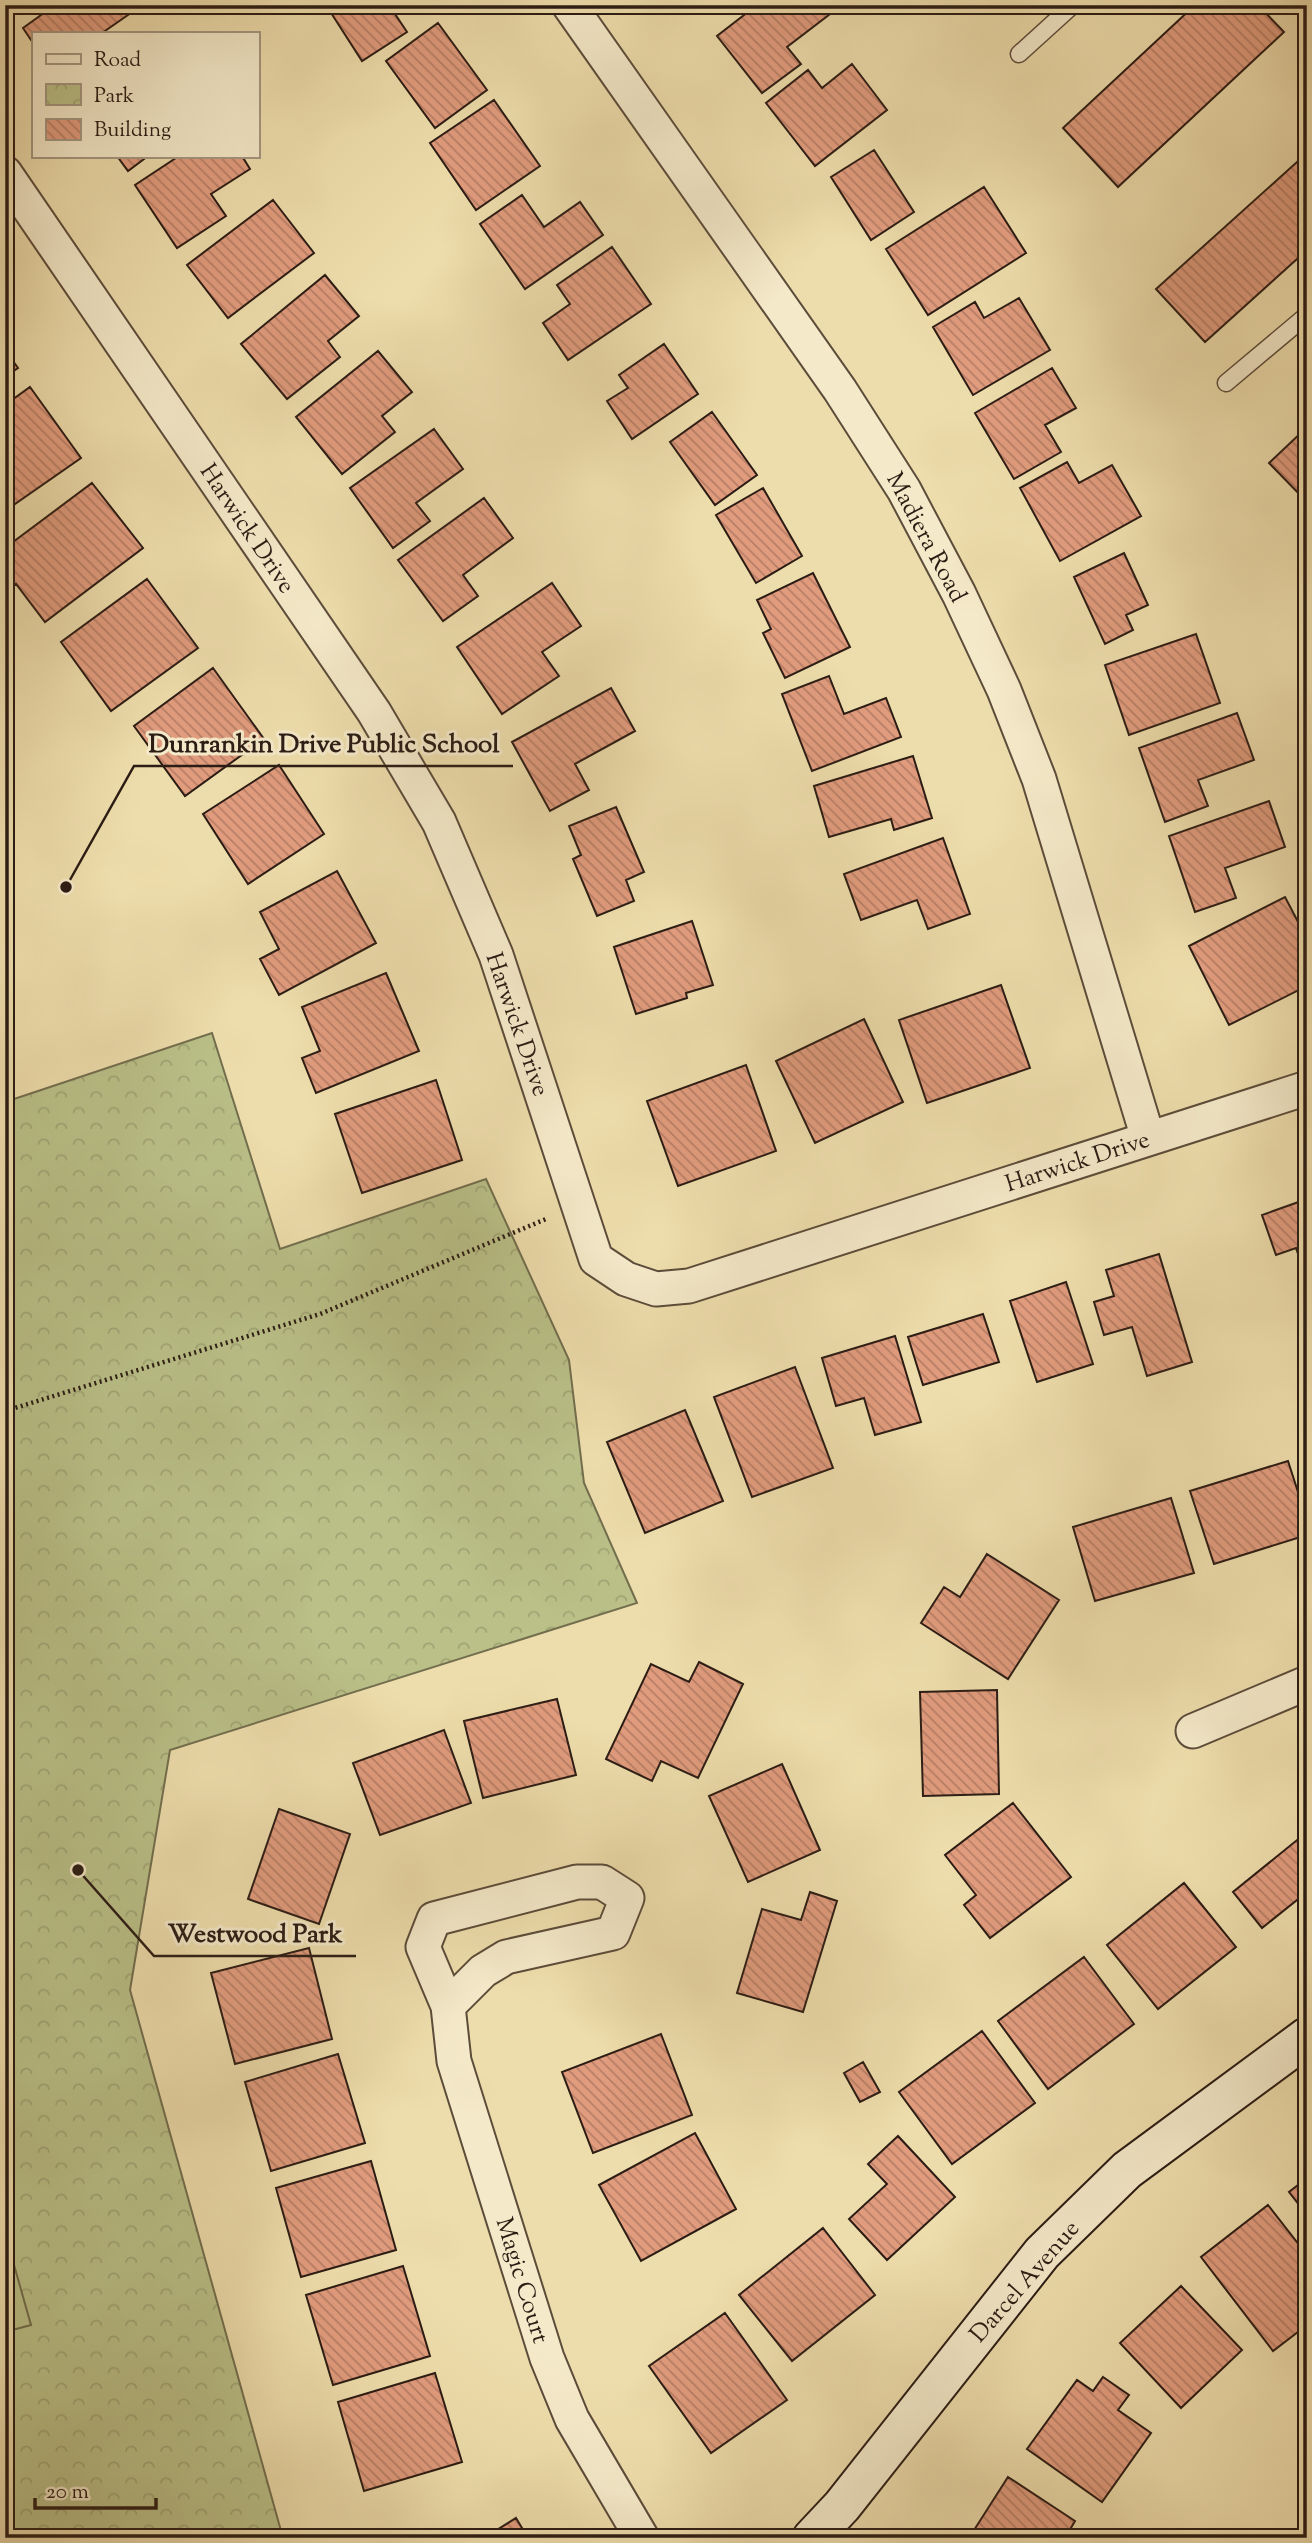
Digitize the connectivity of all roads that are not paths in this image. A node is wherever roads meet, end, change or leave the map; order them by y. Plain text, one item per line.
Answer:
1 (569, 5) edge
2 (1073, 5) edge
3 (1019, 54) dead end
4 (5, 173) edge
5 (1307, 315) edge
6 (1226, 383) dead end
7 (1307, 1088) edge
8 (1148, 1138) junction
9 (1307, 1683) edge
10 (1193, 1731) dead end
11 (447, 2006) junction
12 (1307, 2037) edge
13 (642, 2538) edge
14 (812, 2538) edge

1 - 8 street, Madiera Road
2 - 3 lane
4 - 8 street, Harwick Drive
5 - 6 lane
7 - 8 street, Harwick Drive
9 - 10 street
11 - 11 street, Magic Court
11 - 13 street, Magic Court
12 - 14 street, Darcel Avenue

